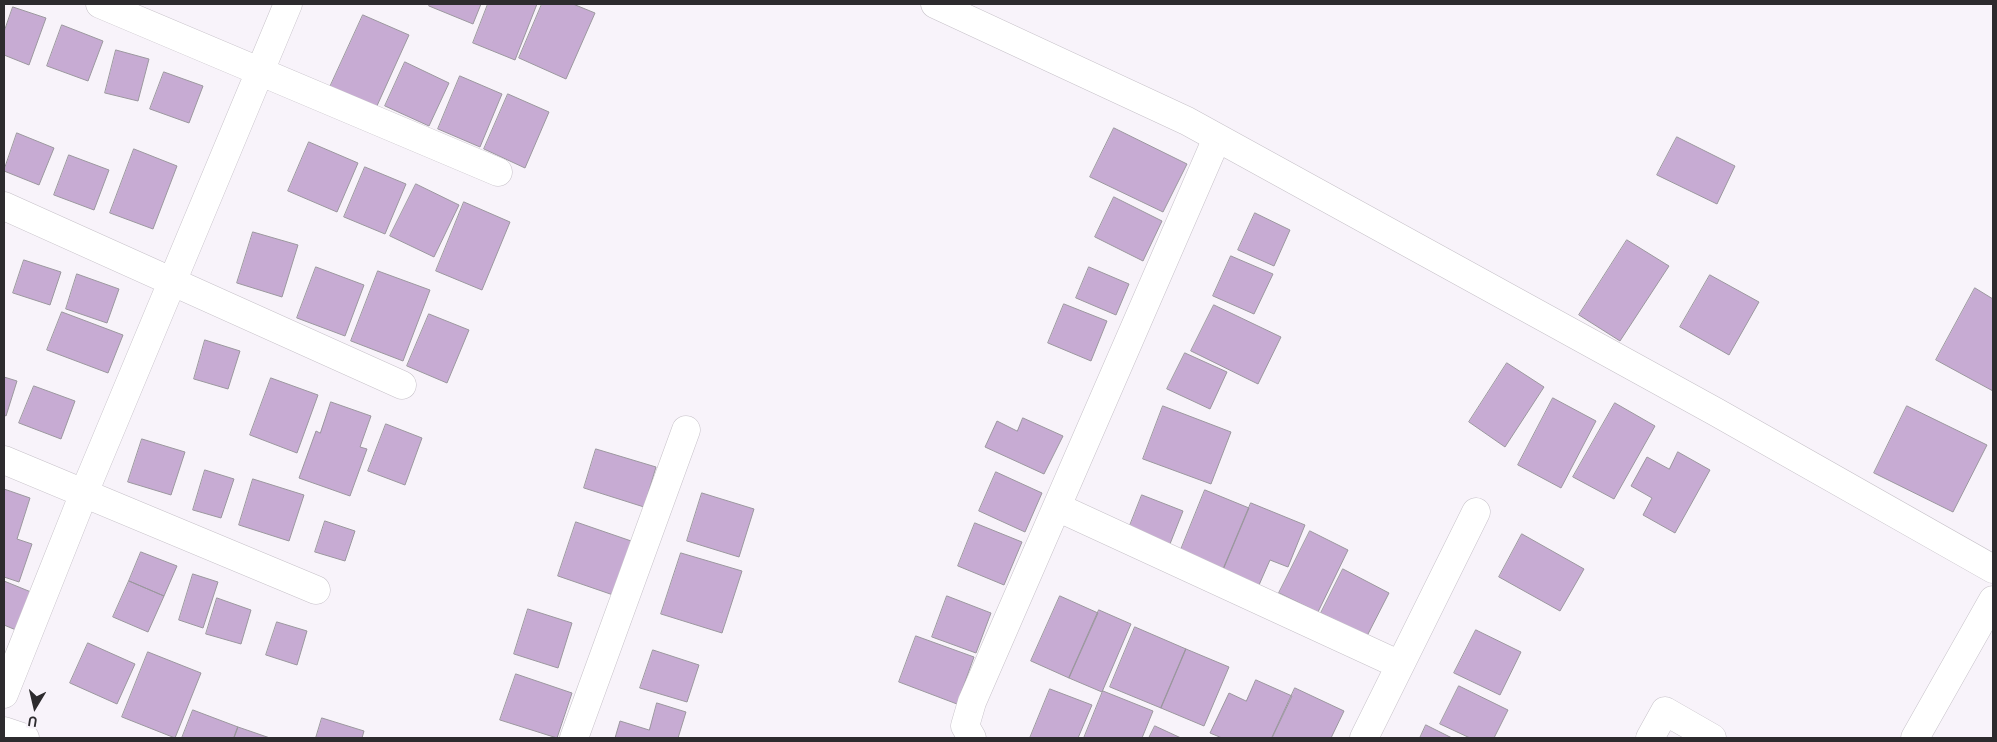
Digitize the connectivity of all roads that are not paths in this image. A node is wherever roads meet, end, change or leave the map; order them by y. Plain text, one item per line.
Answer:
1 (100, 4) edge
2 (288, 4) edge
3 (935, 4) edge
4 (260, 72) junction
5 (1218, 138) junction
6 (498, 172) dead end
7 (4, 206) edge
8 (172, 281) junction
9 (402, 385) dead end
10 (686, 430) dead end
11 (4, 460) edge
12 (84, 493) junction
13 (1057, 507) junction
14 (1476, 512) dead end
15 (1993, 569) edge
16 (316, 590) dead end
17 (1993, 600) edge
18 (1400, 665) junction
19 (4, 694) edge
20 (4, 731) edge
21 (24, 738) edge
22 (574, 738) edge
23 (972, 738) edge
24 (1364, 738) edge
25 (1650, 738) edge
26 (1712, 738) edge
27 (1915, 738) edge

1 - 4 street
2 - 4 street
3 - 5 street
4 - 6 street
4 - 8 street
5 - 13 street
5 - 15 street
7 - 8 street
8 - 9 street
8 - 12 street
10 - 22 street
11 - 12 street
12 - 16 street
12 - 19 street
13 - 18 street
13 - 23 street
14 - 18 street
17 - 27 street
18 - 24 street
20 - 21 street
25 - 26 street

